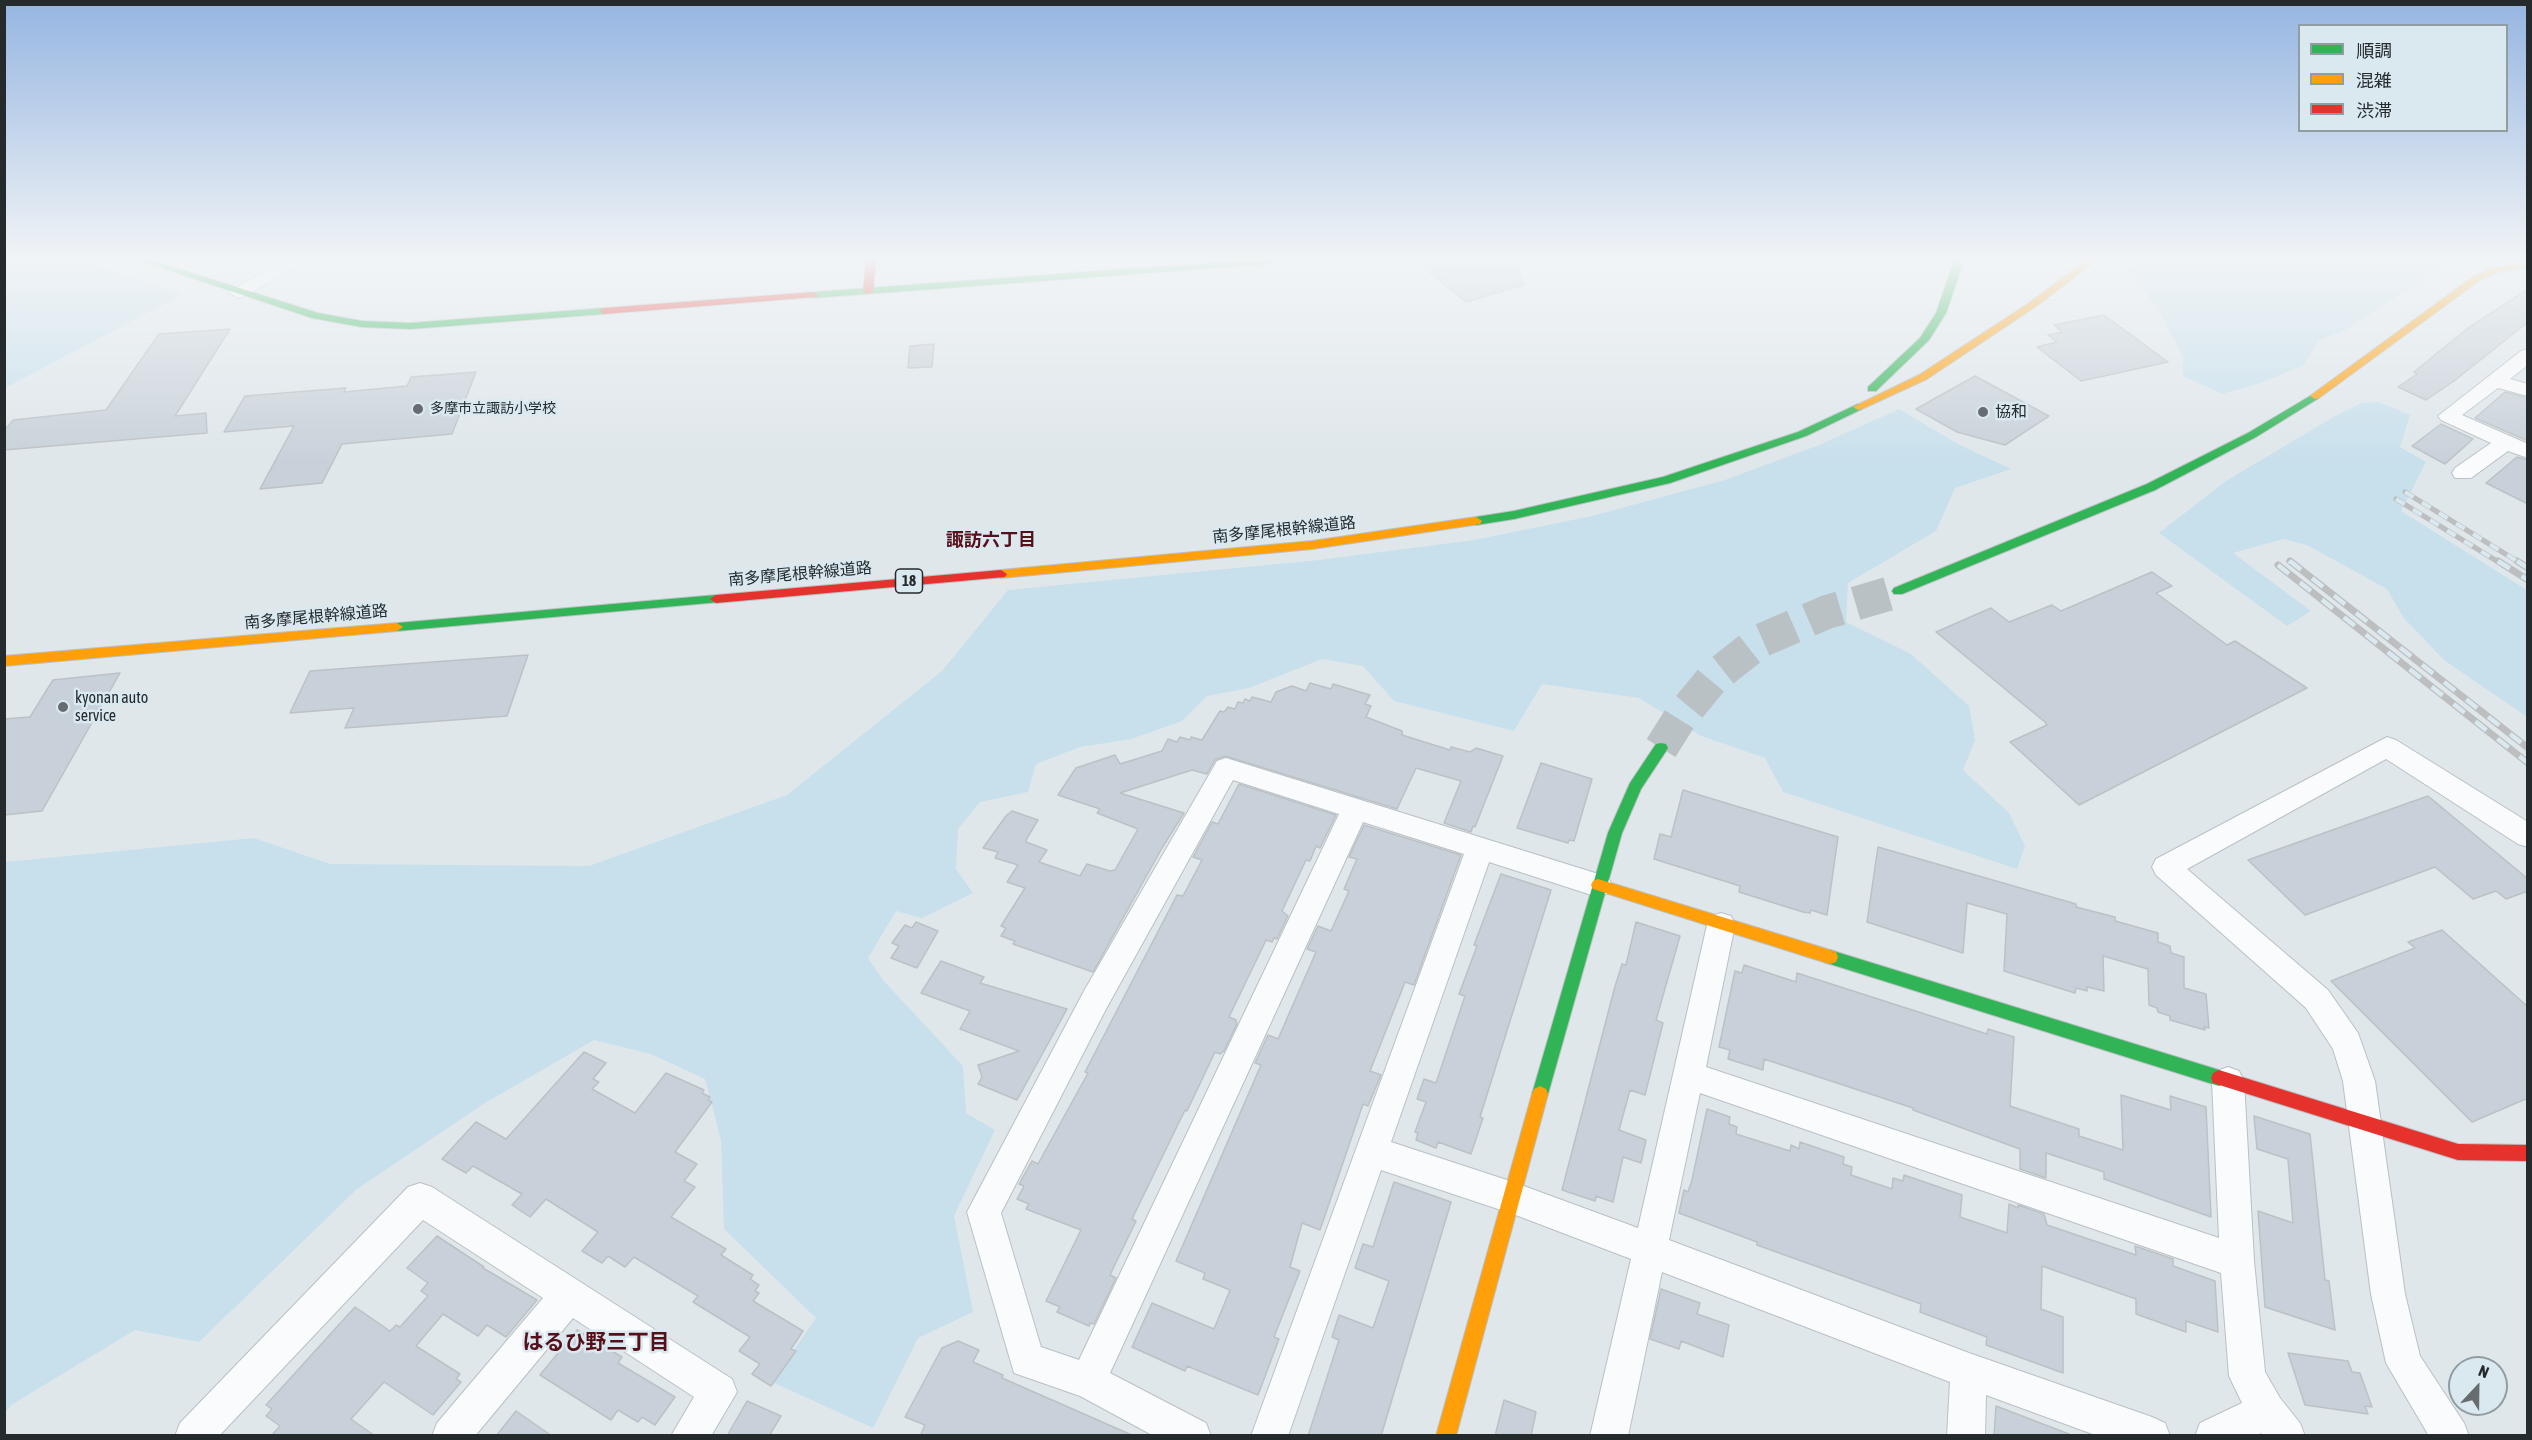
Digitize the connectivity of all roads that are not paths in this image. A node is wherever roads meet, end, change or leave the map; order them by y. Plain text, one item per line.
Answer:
1 (1931, 328) edge
2 (1997, 328) edge
3 (2409, 328) edge
4 (2528, 355) edge
5 (2496, 381) junction
6 (2528, 390) edge
7 (1802, 434) junction
8 (2507, 442) junction
9 (2528, 452) edge
10 (2463, 473) dead end
11 (1898, 591) tunnel mouth
12 (4, 661) edge
13 (1661, 748) tunnel mouth
14 (1354, 809) junction
15 (2528, 836) edge
16 (1480, 848) junction
17 (1598, 885) junction
18 (1721, 925) junction
19 (1688, 1074) junction
20 (2228, 1081) junction
21 (2365, 1123) junction
22 (1372, 1152) junction
23 (2528, 1153) edge
24 (1513, 1198) junction
25 (1648, 1250) junction
26 (2237, 1261) junction
27 (567, 1296) junction
28 (1970, 1371) junction
29 (1088, 1382) junction
30 (2277, 1423) edge
31 (193, 1436) edge
32 (450, 1436) edge
33 (690, 1436) edge
34 (1193, 1436) edge
35 (1269, 1436) edge
36 (1446, 1436) edge
37 (1609, 1436) edge
38 (1966, 1436) edge
39 (2152, 1436) edge
40 (2213, 1436) edge
41 (2451, 1436) edge

1 - 7 street, 南多摩尾根幹線道路 / 18
2 - 7 street, 南多摩尾根幹線道路 / 18
3 - 11 street
4 - 5 street
5 - 6 street
5 - 8 street
7 - 12 street, 南多摩尾根幹線道路 / 18
8 - 9 street
8 - 10 street
13 - 17 street
14 - 16 street
14 - 29 street
14 - 29 street
15 - 21 street
16 - 17 street
16 - 22 street
17 - 18 street
17 - 24 street
18 - 19 street
18 - 20 street
19 - 25 street
19 - 26 street
20 - 21 street
20 - 26 street
21 - 23 street
21 - 41 street
22 - 24 street
22 - 35 street
24 - 25 street
24 - 36 street
25 - 28 street
25 - 37 street
26 - 30 street
27 - 31 street
27 - 32 street
27 - 33 street
28 - 38 street
28 - 39 street
29 - 34 street
30 - 40 street

